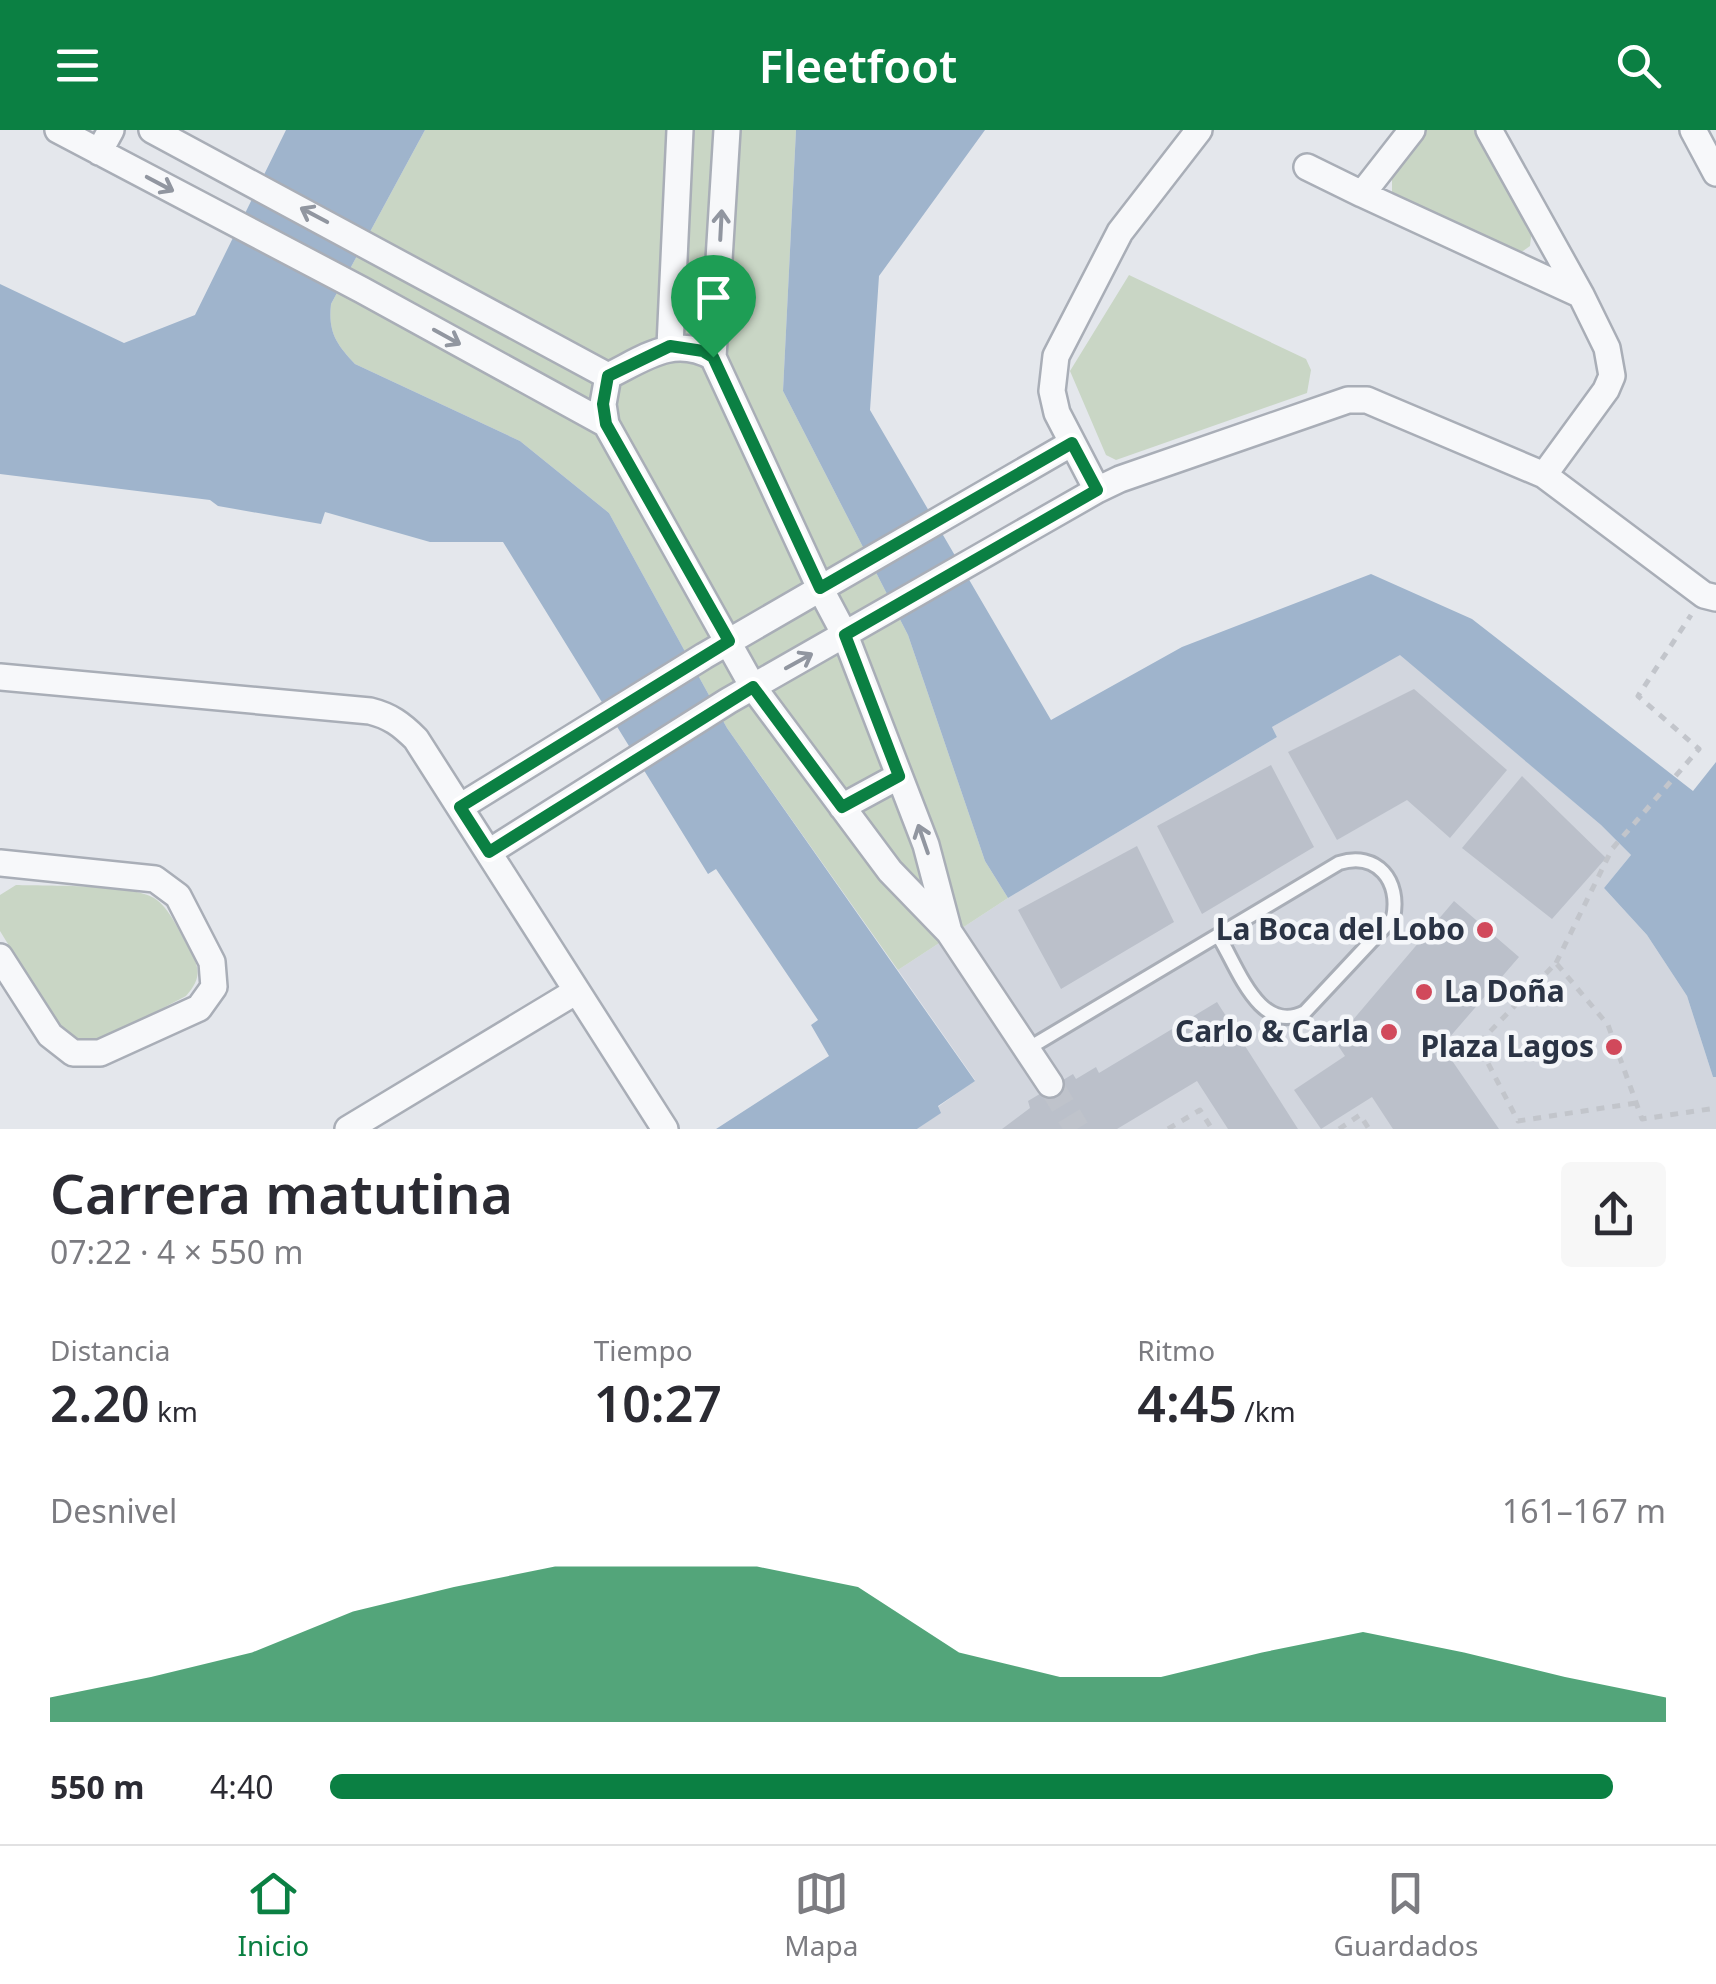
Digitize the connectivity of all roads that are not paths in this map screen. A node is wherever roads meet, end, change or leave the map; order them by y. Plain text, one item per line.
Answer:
1 (58, 130) edge
2 (152, 130) edge
3 (680, 130) edge
4 (727, 130) edge
5 (1199, 130) edge
6 (1412, 130) edge
7 (1489, 130) edge
8 (1693, 130) edge
9 (105, 141) edge
10 (1307, 167) dead end
11 (1716, 174) edge
12 (1362, 194) junction
13 (1582, 294) junction
14 (670, 346) junction
15 (713, 357) junction
16 (608, 376) junction
17 (606, 424) junction
18 (1072, 443) junction
19 (1544, 474) junction
20 (1097, 490) junction
21 (820, 588) junction
22 (1710, 596) edge
23 (845, 635) junction
24 (729, 641) junction
25 (0, 677) edge
26 (753, 687) junction
27 (899, 776) junction
28 (460, 807) junction
29 (842, 807) junction
30 (489, 852) junction
31 (0, 863) edge
32 (949, 932) junction
33 (1219, 937) junction
34 (0, 957) edge
35 (575, 992) junction
36 (1029, 1048) junction
37 (1050, 1084) tunnel mouth
38 (348, 1129) edge
39 (665, 1129) edge

1 - 9 street
16 -> 2 street
3 - 14 street
15 -> 4 street
5 - 18 street
6 - 12 street
7 - 13 street
8 - 11 street
9 -> 17 street
10 - 12 street
12 - 13 street
13 - 19 street
14 - 15 street
14 - 16 street
15 - 21 street
16 - 17 street
17 - 24 street
18 - 20 street
18 - 21 street
19 - 20 street
19 - 22 street
20 - 23 street
21 - 23 street
21 - 24 street
26 -> 23 street
23 - 27 street
24 - 26 street
24 - 28 street
25 - 28 street
26 - 29 street
26 - 30 street
27 - 29 street
32 -> 27 street
28 - 30 street
29 - 32 street
30 - 35 street
31 - 34 street
32 - 36 street
33 - 33 lane
33 - 36 lane
35 - 38 street
35 - 39 street
36 - 37 street

